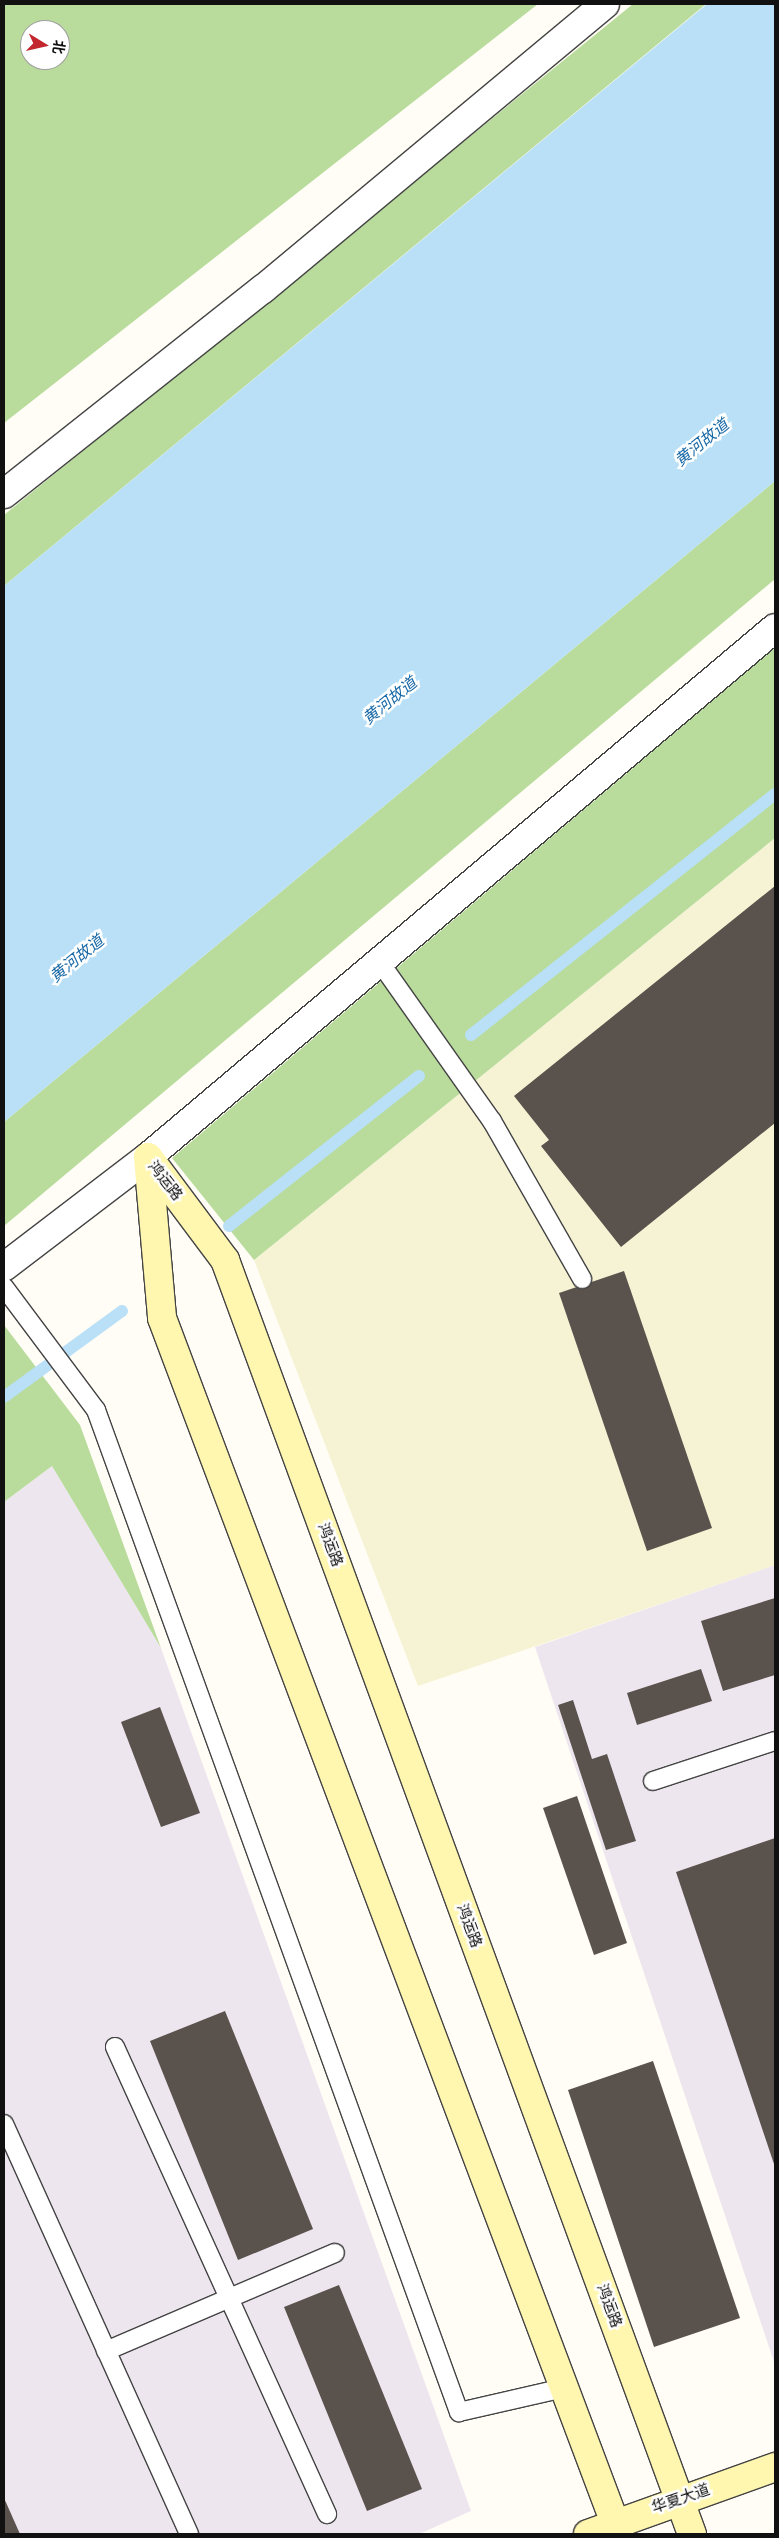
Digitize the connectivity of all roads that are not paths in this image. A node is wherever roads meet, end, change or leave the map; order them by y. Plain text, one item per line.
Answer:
1 (605, 4) edge
2 (4, 494) edge
3 (775, 628) edge
4 (379, 961) junction
5 (148, 1157) junction
6 (4, 1267) edge
7 (582, 1279) dead end
8 (4, 1287) edge
9 (775, 1741) edge
10 (653, 1781) dead end
11 (115, 2047) dead end
12 (4, 2124) edge
13 (335, 2252) dead end
14 (229, 2298) junction
15 (106, 2352) junction
16 (564, 2388) junction
17 (775, 2467) edge
18 (680, 2499) junction
19 (327, 2514) dead end
20 (616, 2528) edge
21 (189, 2534) edge
22 (588, 2534) edge
23 (692, 2534) edge

1 - 2 street
3 - 4 street
4 - 5 street
4 - 7 lane
5 - 6 street
5 - 16 street, 鸿运路
5 - 18 street, 鸿运路
8 - 16 lane
9 - 10 lane
11 - 14 lane
12 - 15 lane
13 - 14 lane
14 - 15 lane
14 - 19 lane
15 - 21 lane
16 - 20 street, 鸿运路
17 - 18 street, 华夏大道
18 - 20 street, 华夏大道
18 - 23 street, 鸿运路
20 - 22 street, 华夏大道

